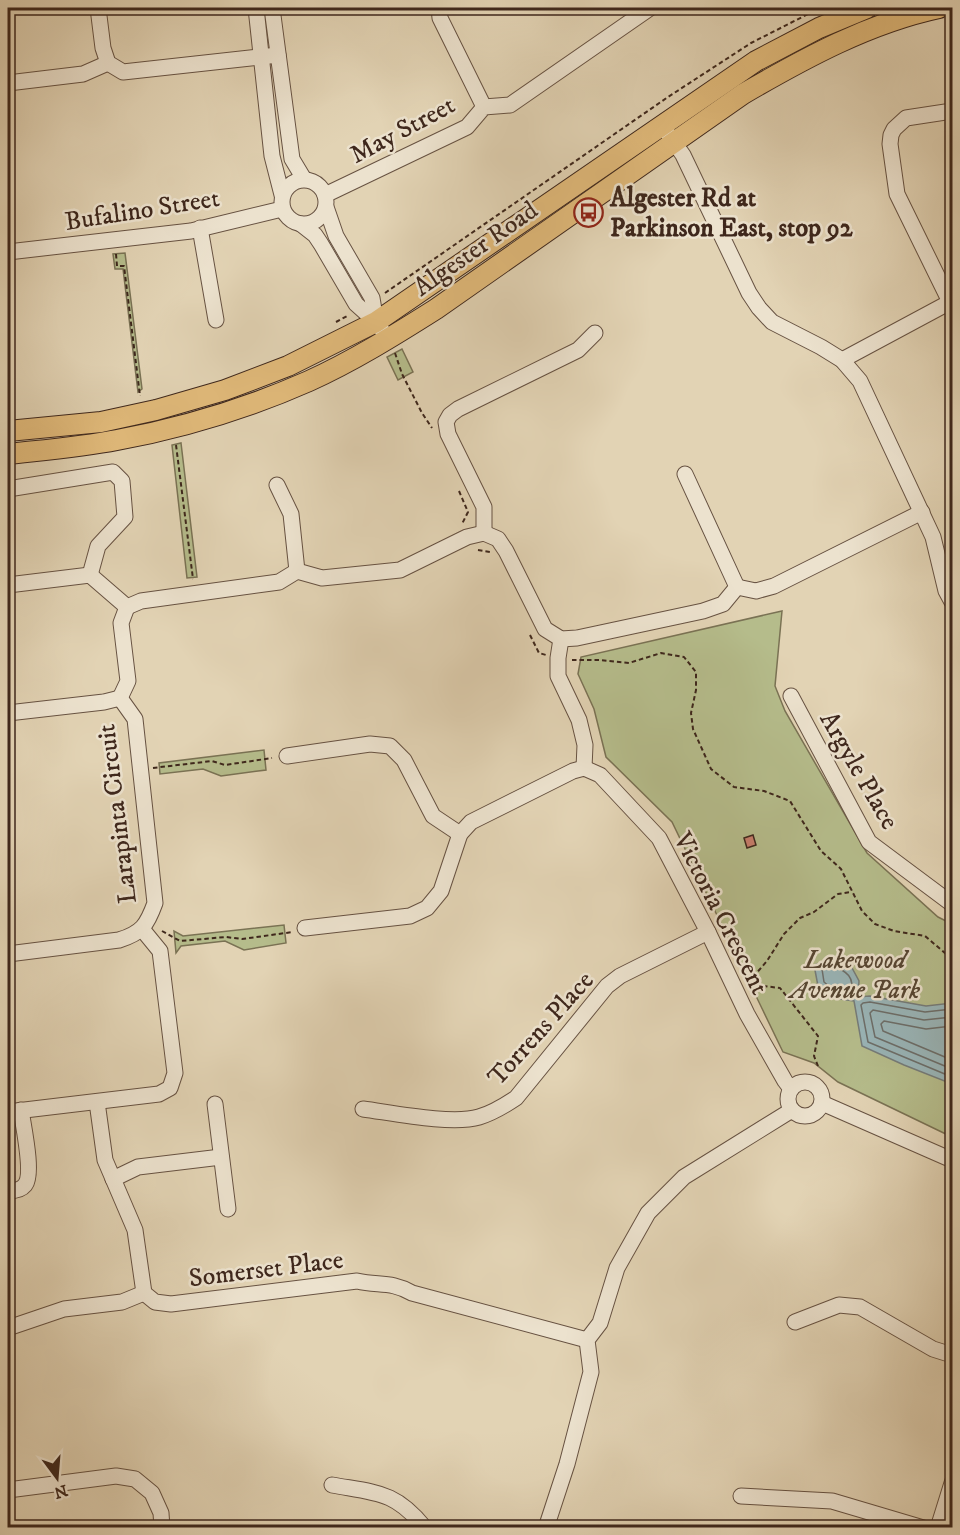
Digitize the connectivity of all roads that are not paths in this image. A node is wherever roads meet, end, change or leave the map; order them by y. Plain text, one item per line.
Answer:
1 (98, 8) edge
2 (256, 8) edge
3 (272, 8) edge
4 (440, 8) edge
5 (650, 8) edge
6 (867, 8) edge
7 (939, 8) edge
8 (278, 55) junction
9 (262, 57) junction
10 (108, 63) junction
11 (8, 83) edge
12 (484, 107) junction
13 (952, 111) edge
14 (668, 132) junction
15 (304, 179) junction
16 (325, 201) junction
17 (282, 202) junction
18 (301, 224) junction
19 (200, 228) junction
20 (8, 252) edge
21 (951, 302) edge
22 (367, 305) junction
23 (216, 320) dead end
24 (376, 322) junction
25 (595, 333) dead end
26 (388, 340) junction
27 (842, 360) junction
28 (8, 431) edge
29 (8, 454) edge
30 (685, 474) dead end
31 (278, 485) dead end
32 (8, 489) edge
33 (922, 512) junction
34 (484, 533) junction
35 (297, 571) junction
36 (90, 575) junction
37 (8, 585) edge
38 (737, 587) junction
39 (952, 602) edge
40 (127, 607) junction
41 (561, 639) junction
42 (791, 696) dead end
43 (120, 698) junction
44 (8, 713) edge
45 (287, 756) road end
46 (584, 768) junction
47 (460, 834) junction
48 (952, 904) edge
49 (305, 928) road end
50 (145, 932) junction
51 (708, 932) junction
52 (8, 954) edge
53 (791, 1089) junction
54 (97, 1102) junction
55 (822, 1103) junction
56 (214, 1104) dead end
57 (363, 1109) dead end
58 (792, 1110) junction
59 (14, 1111) edge
60 (221, 1157) junction
61 (952, 1160) edge
62 (112, 1179) junction
63 (8, 1191) edge
64 (228, 1209) dead end
65 (144, 1293) junction
66 (795, 1322) dead end
67 (8, 1328) edge
68 (587, 1340) junction
69 (952, 1355) edge
70 (952, 1483) edge
71 (332, 1485) dead end
72 (8, 1490) edge
73 (741, 1496) dead end
74 (162, 1527) edge
75 (425, 1527) edge
76 (546, 1527) edge
77 (923, 1527) edge
78 (938, 1527) edge

1 - 10 street
2 - 9 street
3 - 8 street
4 - 12 street
5 - 12 street, May Street
6 - 14 main road, Algester Road
7 - 14 main road, Algester Road
8 - 9 street
8 - 15 street
9 - 10 street
9 - 17 street
10 - 11 street
12 - 16 street, May Street
13 - 21 street
14 - 24 main road, Algester Road
14 - 26 main road, Algester Road
14 - 27 street
15 - 16 street
15 - 17 street
16 - 18 street
16 - 22 street
17 - 18 street
17 - 19 street, Bufalino Street
18 - 22 street
19 - 20 street, Bufalino Street
19 - 23 street
21 - 27 street
22 - 24 street
24 - 26 street
24 - 28 main road, Algester Road
25 - 34 street
26 - 29 main road, Algester Road
27 - 33 street
30 - 38 street
31 - 35 street
32 - 36 street
33 - 38 street
33 - 39 street
34 - 35 street
34 - 41 street
35 - 40 street
36 - 37 street
36 - 40 street
38 - 41 street
40 - 43 street, Larapinta Circuit
41 - 46 street
42 - 48 street, Argyle Place
43 - 44 street, Larapinta Circuit
43 - 50 street, Larapinta Circuit
45 - 47 street
46 - 47 street
46 - 51 street, Victoria Crescent
47 - 49 street
50 - 52 street, Larapinta Circuit
50 - 54 street
51 - 53 street, Victoria Crescent
51 - 57 street, Torrens Place
53 - 55 street
53 - 58 street
54 - 59 street
54 - 62 street
55 - 58 street
55 - 61 street
56 - 60 street
58 - 68 street
59 - 63 street
60 - 62 street
60 - 64 street
62 - 65 street
65 - 67 street
65 - 68 street, Somerset Place
66 - 69 street
68 - 76 street
70 - 78 street
71 - 75 street
72 - 74 street
73 - 77 street

